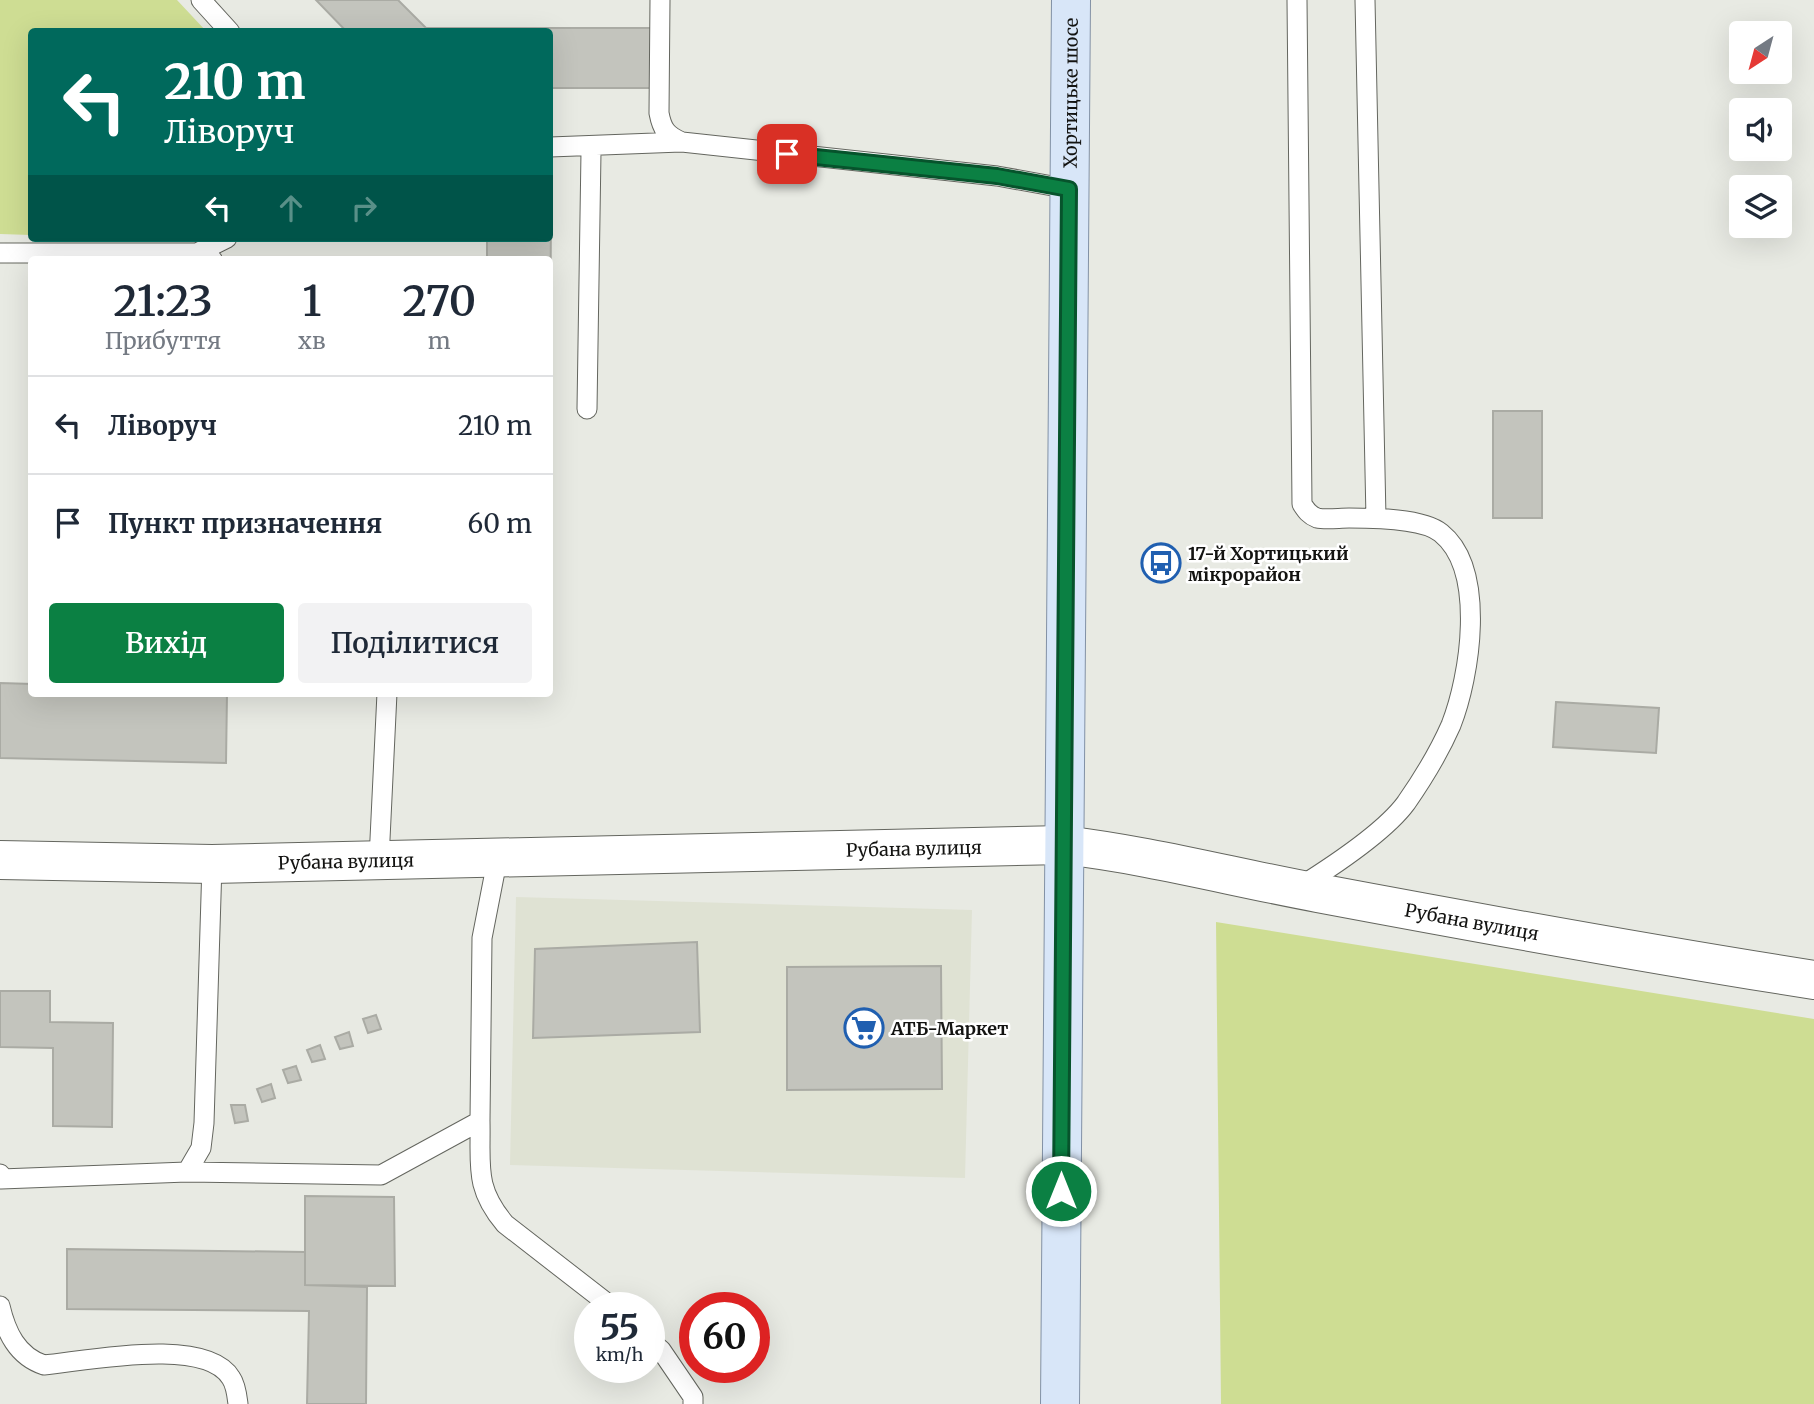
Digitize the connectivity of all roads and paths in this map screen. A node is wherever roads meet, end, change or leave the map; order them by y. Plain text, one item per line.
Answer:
1 (201, 0) edge
2 (660, 0) edge
3 (1071, 0) edge
4 (1297, 0) edge
5 (1365, 0) edge
6 (226, 28) edge
7 (682, 142) junction
8 (553, 147) edge
9 (591, 152) dead end
10 (1069, 189) junction
11 (222, 242) edge
12 (0, 253) edge
13 (204, 256) edge
14 (587, 409) dead end
15 (1376, 519) junction
16 (387, 697) edge
17 (1063, 845) junction
18 (498, 856) junction
19 (0, 860) edge
20 (379, 860) junction
21 (212, 864) junction
22 (1297, 889) junction
23 (1814, 979) edge
24 (480, 1121) junction
25 (187, 1172) junction
26 (0, 1183) edge
27 (593, 1292) edge
28 (0, 1306) edge
29 (665, 1356) edge
30 (238, 1404) edge
31 (693, 1404) edge
32 (1060, 1404) edge

1 - 6 lane
2 - 7 lane
3 - 10 main road, Хортицьке шосе
4 - 15 lane
5 - 15 lane
7 - 8 lane
7 - 10 lane
9 - 14 lane
10 - 17 main road, Хортицьке шосе
11 - 13 lane
12 - 13 lane
15 - 22 lane
16 - 20 lane
17 - 18 street, Рубана вулиця
17 - 22 street, Рубана вулиця
17 - 32 main road, Хортицьке шосе
18 - 20 street, Рубана вулиця
18 - 24 lane
19 - 21 street, Рубана вулиця
20 - 21 street, Рубана вулиця
21 - 25 lane
22 - 23 street, Рубана вулиця
24 - 25 lane
24 - 27 lane
25 - 26 lane
28 - 30 lane
29 - 31 lane

